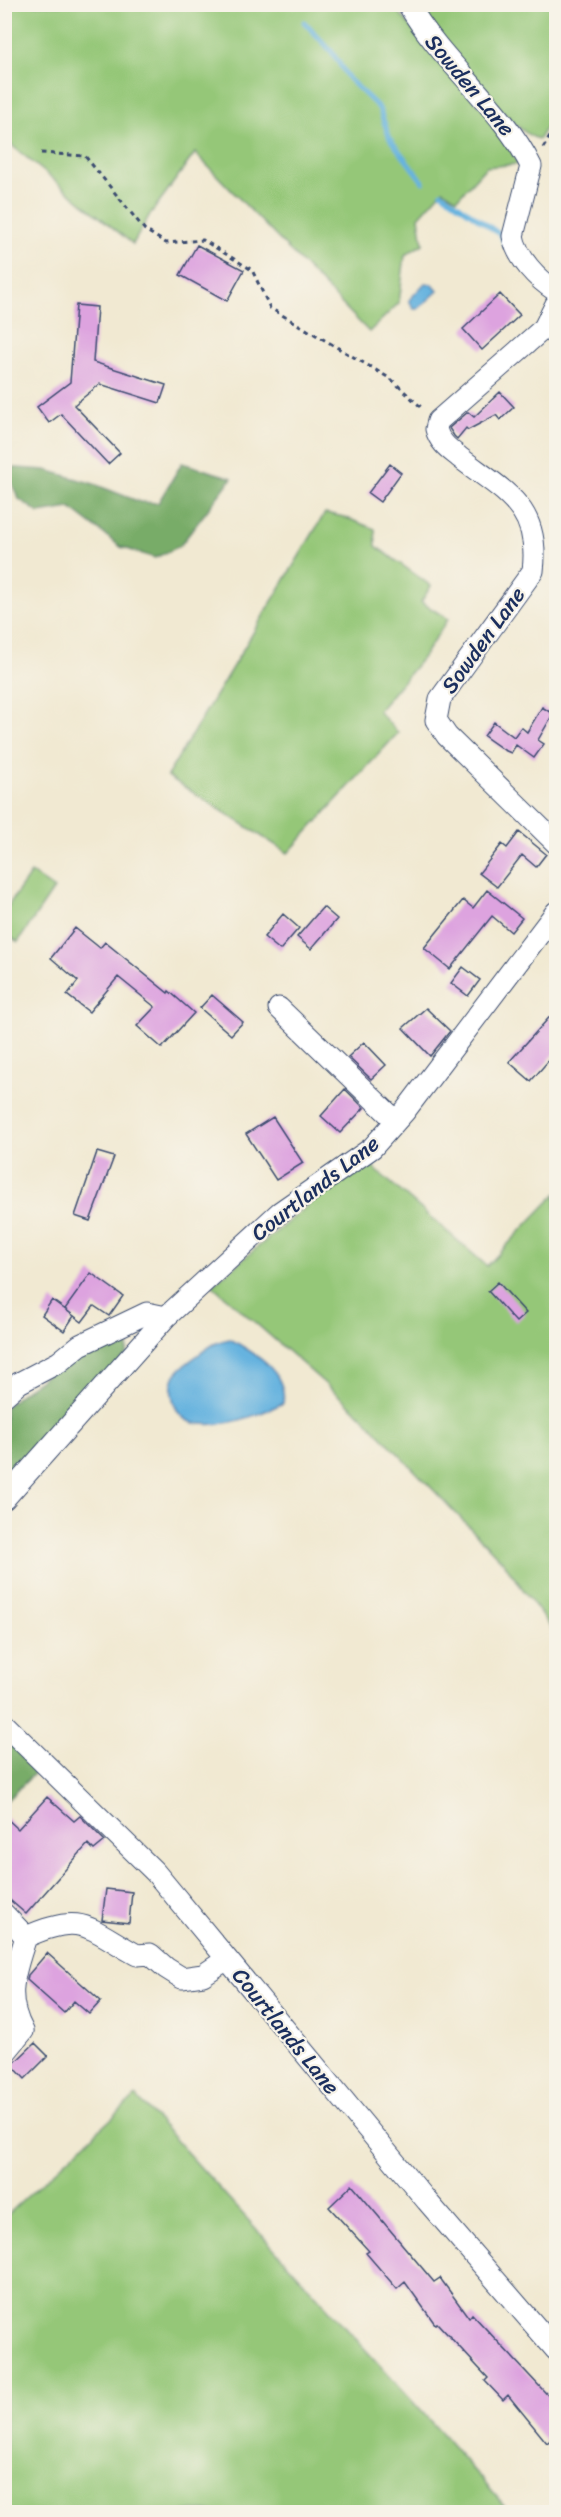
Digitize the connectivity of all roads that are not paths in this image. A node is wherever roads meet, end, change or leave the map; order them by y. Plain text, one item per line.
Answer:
1 (408, 4) edge
2 (556, 291) edge
3 (556, 304) edge
4 (556, 843) edge
5 (553, 923) edge
6 (279, 1008) dead end
7 (396, 1121) junction
8 (157, 1315) junction
9 (4, 1396) edge
10 (4, 1499) edge
11 (4, 1724) edge
12 (4, 1914) edge
13 (26, 1937) junction
14 (227, 1959) junction
15 (4, 2054) edge
16 (556, 2350) edge

1 - 2 street, Sowden Lane
3 - 4 street, Sowden Lane
5 - 7 street, Courtlands Lane
6 - 7 street
7 - 8 street, Courtlands Lane
8 - 9 street
8 - 10 street, Courtlands Lane
11 - 14 street, Courtlands Lane
12 - 13 street
13 - 14 street
13 - 15 street
14 - 16 street, Courtlands Lane

